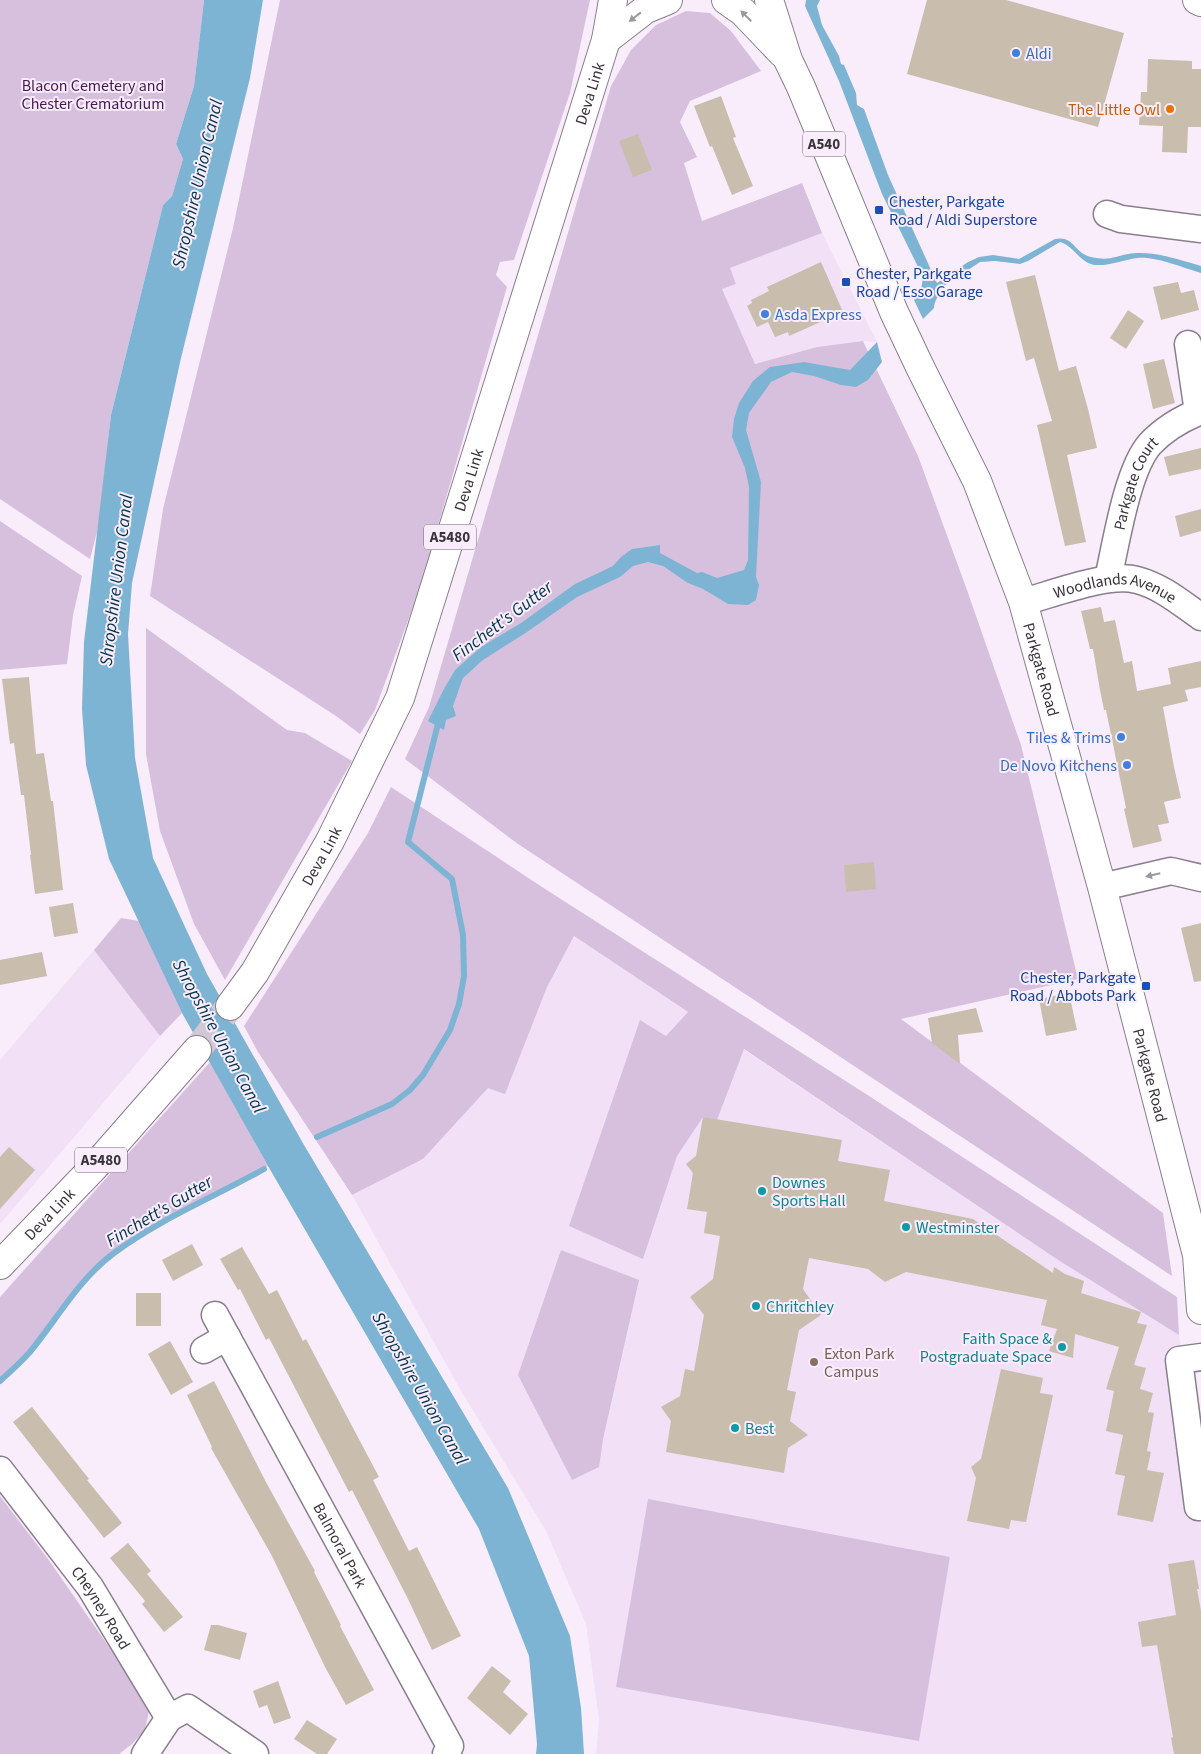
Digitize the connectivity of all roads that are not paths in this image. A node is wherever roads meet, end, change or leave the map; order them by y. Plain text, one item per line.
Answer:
1 (613, 0) edge
2 (668, 0) edge
3 (726, 0) edge
4 (768, 0) edge
5 (1197, 0) edge
6 (1201, 2) edge
7 (606, 40) junction
8 (788, 60) junction
9 (1107, 214) dead end
10 (1201, 228) edge
11 (1185, 345) edge
12 (1200, 412) edge
13 (1108, 579) junction
14 (1024, 602) junction
15 (1201, 617) edge
16 (1201, 878) edge
17 (1102, 887) junction
18 (230, 1006) tunnel mouth
19 (197, 1050) tunnel mouth
20 (1199, 1255) edge
21 (0, 1265) edge
22 (1201, 1310) edge
23 (204, 1350) dead end
24 (1201, 1356) edge
25 (0, 1470) edge
26 (1198, 1506) dead end
27 (169, 1718) junction
28 (145, 1754) edge
29 (255, 1754) edge
30 (446, 1754) edge

1 - 7 main road, Deva Link / A5480
2 -> 7 main road, Deva Link
8 -> 3 main road, Parkgate Road / A540
4 - 8 main road, Parkgate Road / A540
5 - 6 main road
7 - 18 main road, Deva Link / A5480
8 - 14 main road, Parkgate Road / A540
9 - 10 street
11 - 12 street, Parkgate Court
12 - 13 street, Parkgate Court
13 - 14 street, Woodlands Avenue
13 - 15 street, Woodlands Avenue
14 - 17 main road, Parkgate Road / A540
16 -> 17 street
17 - 20 main road, Parkgate Road / A540
19 - 21 main road, Deva Link / A5480
20 - 22 main road, Parkgate Road / A540
23 - 30 street, Balmoral Park
24 - 26 street
25 - 27 street, Cheyney Road
27 - 28 street
27 - 29 street

